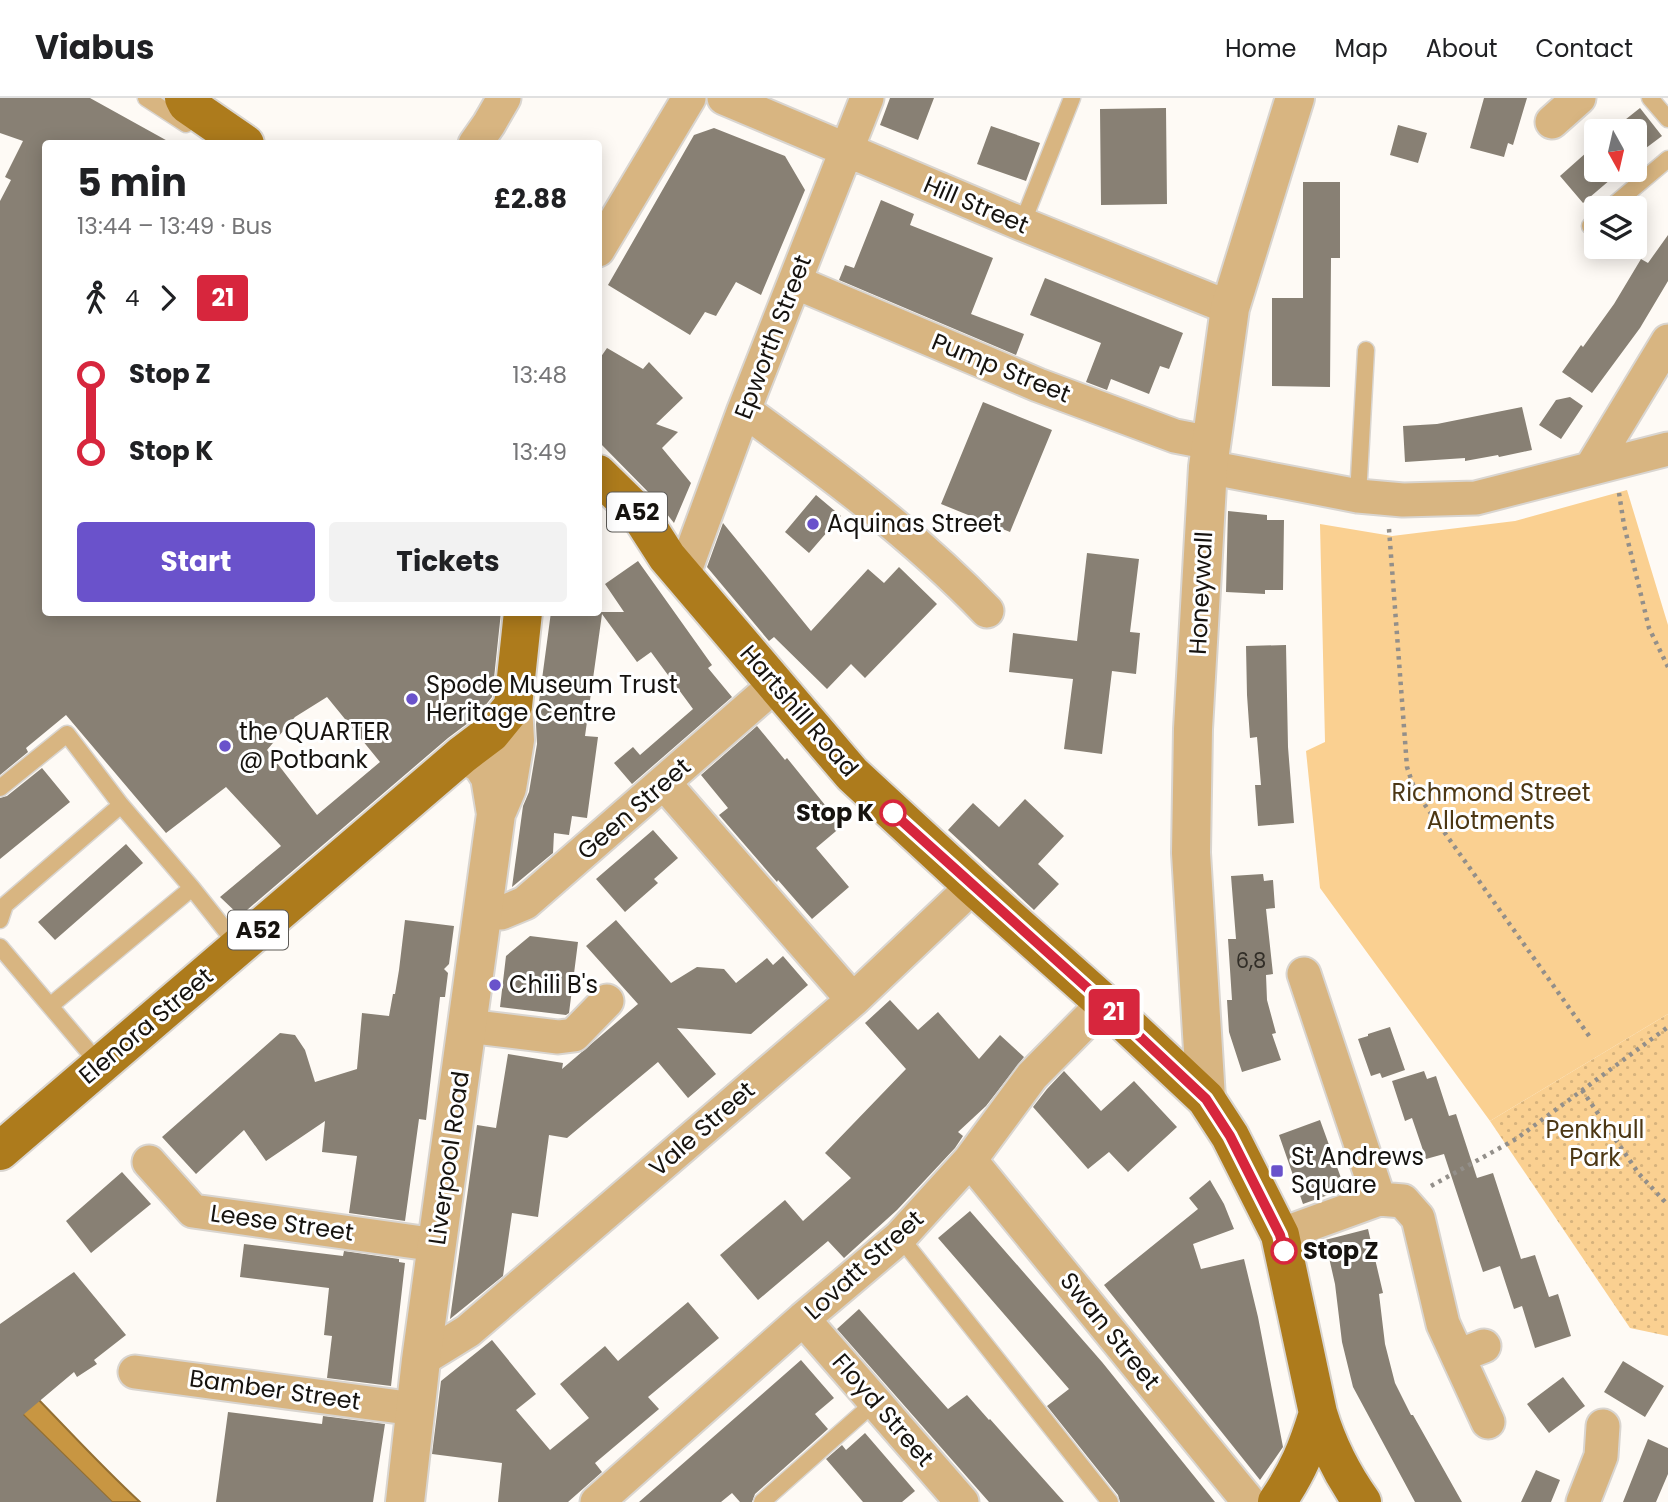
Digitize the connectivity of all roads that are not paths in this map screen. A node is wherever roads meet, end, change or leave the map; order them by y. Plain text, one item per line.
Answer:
1 (146, 98) edge
2 (504, 98) edge
3 (689, 98) edge
4 (724, 98) edge
5 (867, 98) edge
6 (1072, 98) edge
7 (1295, 98) edge
8 (1579, 98) edge
9 (1650, 98) edge
10 (187, 109) edge
11 (1668, 119) edge
12 (1552, 121) dead end
13 (239, 140) edge
14 (478, 140) edge
15 (846, 150) junction
16 (1668, 159) edge
17 (1624, 196) edge
18 (1022, 224) junction
19 (602, 243) edge
20 (795, 282) junction
21 (1230, 308) junction
22 (1668, 341) edge
23 (1366, 350) dead end
24 (744, 410) junction
25 (1668, 449) edge
26 (1210, 455) junction
27 (1602, 465) junction
28 (602, 478) edge
29 (1373, 498) junction
30 (602, 511) edge
31 (675, 567) junction
32 (987, 611) dead end
33 (523, 616) edge
34 (775, 685) junction
35 (513, 706) junction
36 (462, 755) junction
37 (664, 783) junction
38 (0, 788) edge
39 (121, 805) junction
40 (496, 814) junction
41 (973, 886) junction
42 (192, 888) junction
43 (2, 908) edge
44 (482, 911) junction
45 (0, 947) edge
46 (239, 947) junction
47 (1304, 974) dead end
48 (853, 1000) junction
49 (607, 1002) dead end
50 (1104, 1003) junction
51 (50, 1006) junction
52 (467, 1026) junction
53 (100, 1065) junction
54 (1206, 1099) junction
55 (0, 1152) edge
56 (970, 1160) junction
57 (149, 1161) dead end
58 (1391, 1200) junction
59 (1280, 1235) junction
60 (900, 1237) junction
61 (437, 1245) junction
62 (803, 1319) junction
63 (421, 1360) junction
64 (135, 1372) dead end
65 (875, 1402) junction
66 (415, 1409) junction
67 (1318, 1413) junction
68 (1488, 1422) dead end
69 (1603, 1426) dead end
70 (951, 1498) edge
71 (605, 1499) edge
72 (405, 1502) edge
73 (762, 1502) edge
74 (1110, 1502) edge
75 (1249, 1502) edge
76 (1277, 1502) edge
77 (1362, 1502) edge
78 (1583, 1502) edge

1 - 10 lane
2 - 14 street
3 - 19 street
4 - 15 street, Hill Street
5 - 15 street, Epworth Street
6 - 18 lane
7 - 21 street, Honeywall
8 - 12 street
9 - 11 lane
10 - 13 main road
15 - 18 street, Hill Street
15 - 20 street, Epworth Street
16 - 17 lane
18 - 21 street, Hill Street
20 - 24 street, Epworth Street
20 - 26 street, Pump Street
21 - 26 street, Honeywall
22 - 27 street
23 - 29 lane
24 - 31 street, Epworth Street
24 - 32 street
25 - 27 street, Pump Street
26 - 29 street, Pump Street
26 - 54 street, Honeywall
27 - 29 street, Pump Street
28 - 31 main road, Hartshill Road / A52
30 - 31 main road, Hartshill Road / A52
31 - 34 main road, Hartshill Road / A52
33 - 35 main road, Liverpool Road
34 - 37 street, Geen Street
34 - 41 main road, Hartshill Road / A52
35 - 36 main road, Elenora Street / A52
35 - 40 street, Liverpool Road
36 - 40 street, Liverpool Road
36 - 46 main road, Elenora Street / A52
37 - 44 street, Geen Street
37 - 48 street
38 - 39 lane
39 - 42 lane
39 - 43 lane
40 - 44 street, Liverpool Road
41 - 48 street, Vale Street
41 - 50 main road, Hartshill Road / A52
42 - 46 lane
42 - 51 lane
44 - 52 street, Liverpool Road
45 - 51 lane
46 - 53 main road, Elenora Street / A52
47 - 58 street
48 - 63 street, Vale Street
49 - 52 street
50 - 54 main road, Hartshill Road / A52
50 - 56 street, Lovatt Street
51 - 53 lane
52 - 61 street, Liverpool Road
53 - 55 main road, Elenora Street / A52
54 - 59 main road, Hartshill Road / A52
56 - 60 street, Lovatt Street
56 - 75 street, Swan Street
57 - 61 street, Leese Street
58 - 59 street
58 - 68 street
59 - 67 main road, Hartshill Road / A52
60 - 62 street, Lovatt Street
60 - 74 lane
61 - 63 street, Liverpool Road
62 - 65 street, Floyd Street
62 - 71 street, Lovatt Street
63 - 66 street, Liverpool Road
64 - 66 street, Bamber Street
65 - 70 street, Floyd Street
65 - 73 lane
66 - 72 street, Liverpool Road
67 - 76 main road
67 - 77 main road, Hartshill Road / A52
69 - 78 street

